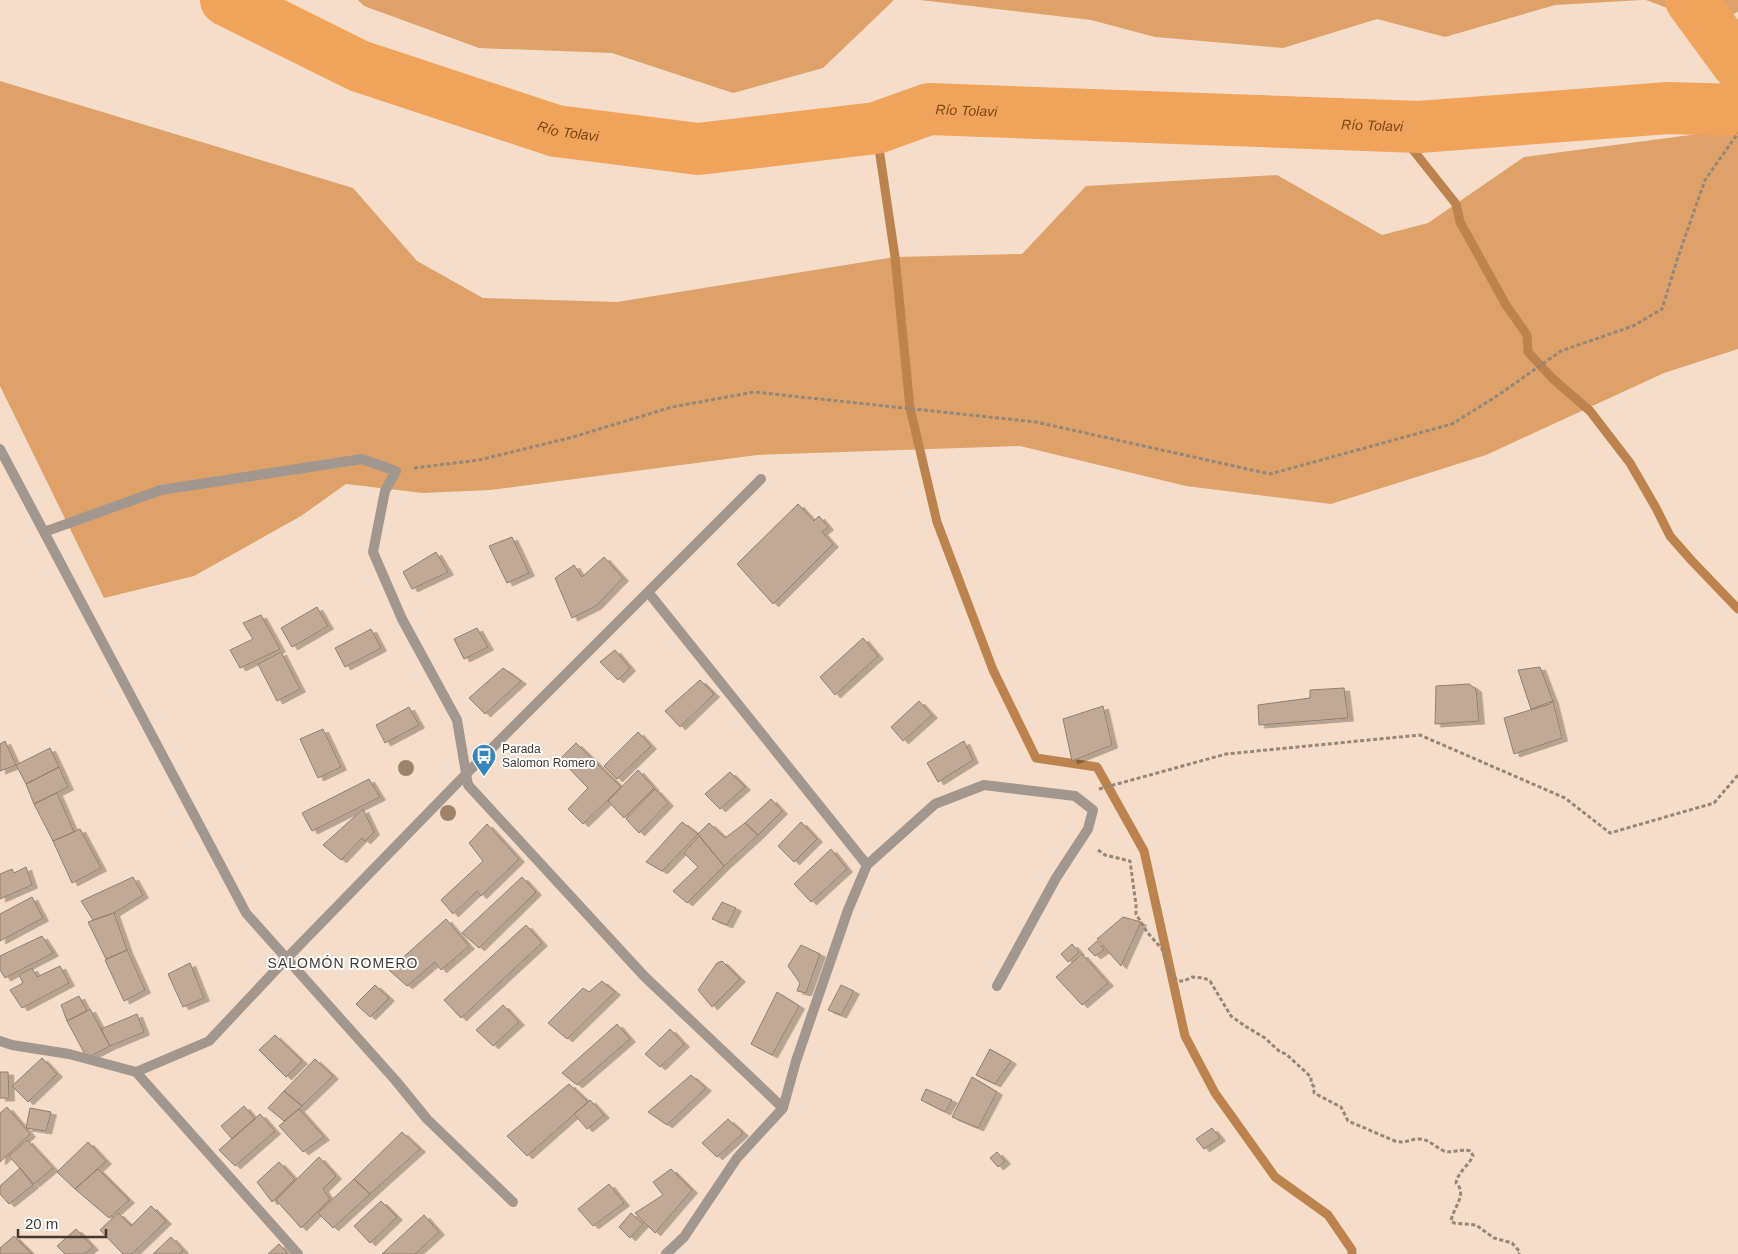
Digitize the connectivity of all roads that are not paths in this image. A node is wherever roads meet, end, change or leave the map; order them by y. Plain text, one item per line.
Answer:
1 (0, 449) edge
2 (761, 479) dead end
3 (44, 532) junction
4 (648, 592) junction
5 (467, 773) junction
6 (867, 865) junction
7 (287, 958) junction
8 (997, 986) dead end
9 (0, 1041) edge
10 (136, 1072) junction
11 (783, 1108) junction
12 (513, 1202) dead end
13 (298, 1254) edge
14 (666, 1254) edge

1 - 3 street
2 - 4 street
3 - 5 street
3 - 7 street
4 - 5 street
4 - 6 street
5 - 7 street
5 - 11 street
6 - 8 street
6 - 11 street
7 - 10 street
7 - 12 street
9 - 10 street
10 - 13 street
11 - 14 street

